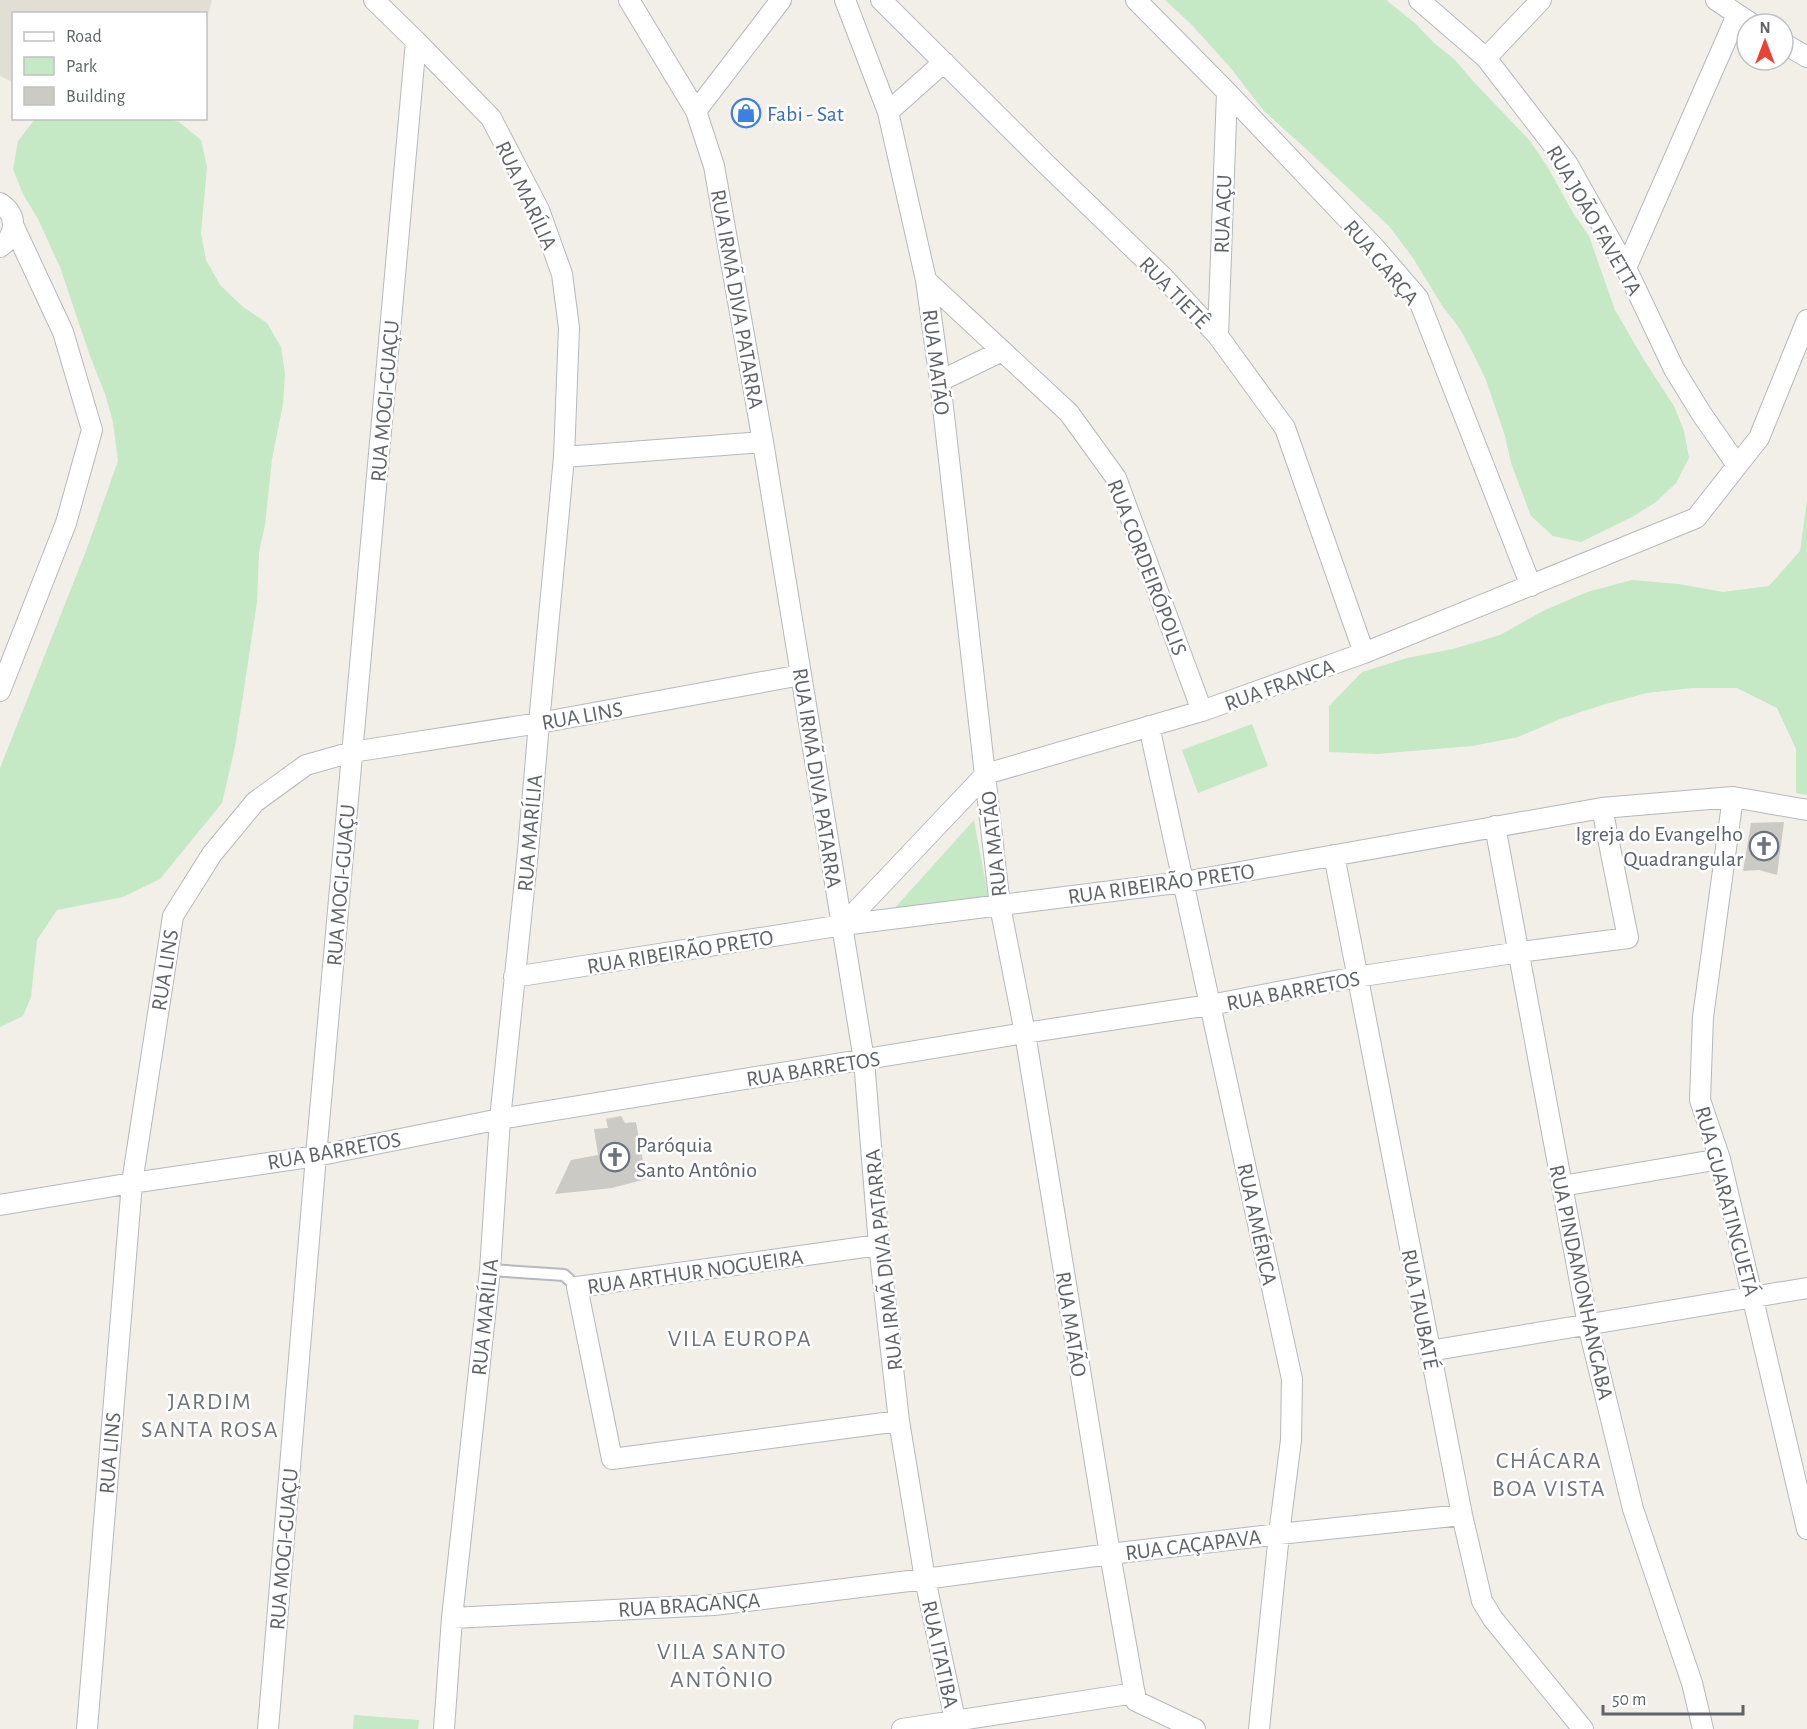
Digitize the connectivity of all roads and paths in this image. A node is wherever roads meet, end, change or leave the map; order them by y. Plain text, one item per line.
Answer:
1 (374, 0) edge
2 (629, 0) edge
3 (781, 0) edge
4 (845, 0) edge
5 (881, 0) edge
6 (1136, 0) edge
7 (1419, 0) edge
8 (1540, 0) edge
9 (1716, 0) edge
10 (1735, 12) edge
11 (1735, 40) edge
12 (416, 41) junction
13 (1486, 58) junction
14 (944, 62) junction
15 (1227, 92) junction
16 (696, 111) junction
17 (888, 112) junction
18 (0, 203) edge
19 (14, 227) junction
20 (0, 247) edge
21 (1626, 268) junction
22 (926, 280) junction
23 (1807, 320) edge
24 (1218, 336) junction
25 (1002, 351) junction
26 (940, 381) junction
27 (763, 442) junction
28 (564, 457) junction
29 (1737, 465) junction
30 (1531, 586) junction
31 (1364, 653) junction
32 (801, 675) junction
33 (0, 691) edge
34 (1202, 711) junction
35 (538, 723) junction
36 (1149, 726) junction
37 (352, 752) junction
38 (986, 774) junction
39 (1733, 797) junction
40 (1602, 808) junction
41 (1807, 810) edge
42 (1495, 826) junction
43 (1334, 855) junction
44 (1184, 882) junction
45 (1000, 906) junction
46 (843, 925) junction
47 (1520, 952) junction
48 (514, 977) junction
49 (1356, 977) junction
50 (1210, 1005) junction
51 (1025, 1033) junction
52 (864, 1060) junction
53 (500, 1119) junction
54 (316, 1156) junction
55 (1720, 1159) junction
56 (132, 1183) junction
57 (1562, 1186) junction
58 (0, 1205) edge
59 (879, 1245) junction
60 (490, 1270) junction
61 (577, 1287) junction
62 (1807, 1288) edge
63 (1753, 1296) junction
64 (1588, 1325) junction
65 (1430, 1351) junction
66 (899, 1421) junction
67 (1461, 1515) junction
68 (1807, 1529) edge
69 (1279, 1534) junction
70 (1110, 1554) junction
71 (925, 1580) junction
72 (452, 1618) junction
73 (1134, 1693) junction
74 (956, 1725) edge
75 (87, 1729) edge
76 (268, 1729) edge
77 (444, 1729) edge
78 (902, 1729) edge
79 (1196, 1729) edge
80 (1259, 1729) edge
81 (1583, 1729) edge
82 (1703, 1729) edge

1 - 12 street, RUA MARÍLIA
2 - 16 street, RUA IRMÃ DIVA PATARRA
3 - 16 street
4 - 17 street, RUA MATÃO
5 - 14 street, RUA TIETÊ
6 - 15 street, RUA GARÇA
7 - 13 street, RUA JOÃO FAVETTA
8 - 13 street
9 - 10 street
11 - 21 street
12 - 28 street, RUA MARÍLIA
12 - 37 street, RUA MOGI-GUAÇU
13 - 21 street, RUA JOÃO FAVETTA
14 - 17 street
14 - 24 street, RUA TIETÊ
15 - 24 street, RUA AÇU
15 - 30 street, RUA GARÇA
16 - 27 street, RUA IRMÃ DIVA PATARRA
17 - 22 street, RUA MATÃO
18 - 19 street
19 - 20 street
19 - 33 street
21 - 29 street, RUA JOÃO FAVETTA
22 - 25 street, RUA CORDEIRÓPOLIS
22 - 26 street, RUA MATÃO
23 - 29 street, RUA FRANCA
24 - 31 street, RUA TIETÊ
25 - 26 street
25 - 34 street, RUA CORDEIRÓPOLIS
26 - 38 street, RUA MATÃO
27 - 28 street
27 - 32 street, RUA IRMÃ DIVA PATARRA
28 - 35 street, RUA MARÍLIA
29 - 30 street, RUA FRANCA
30 - 31 street, RUA FRANCA
31 - 34 street, RUA FRANCA
32 - 35 street, RUA LINS
32 - 46 street, RUA IRMÃ DIVA PATARRA
34 - 36 street, RUA FRANCA
35 - 37 street, RUA LINS
35 - 48 street, RUA MARÍLIA
36 - 38 street, RUA FRANCA
36 - 44 street, RUA AMÉRICA
37 - 54 street, RUA MOGI-GUAÇU
37 - 56 street, RUA LINS
38 - 45 street, RUA MATÃO
38 - 46 street
39 - 40 street, RUA RIBEIRÃO PRETO
39 - 41 street, RUA RIBEIRÃO PRETO
39 - 55 street, RUA GUARATINGUETÁ
40 - 42 street, RUA RIBEIRÃO PRETO
40 - 47 street, RUA BARRETOS
42 - 43 street, RUA RIBEIRÃO PRETO
42 - 47 street, RUA PINDAMONHANGABA
43 - 44 street, RUA RIBEIRÃO PRETO
43 - 49 street, RUA TAUBATÉ
44 - 45 street, RUA RIBEIRÃO PRETO
44 - 50 street, RUA AMÉRICA
45 - 46 street, RUA RIBEIRÃO PRETO
45 - 51 street, RUA MATÃO
46 - 48 street, RUA RIBEIRÃO PRETO
46 - 52 street, RUA IRMÃ DIVA PATARRA
47 - 49 street, RUA BARRETOS
47 - 57 street, RUA PINDAMONHANGABA
48 - 53 street, RUA MARÍLIA
49 - 50 street, RUA BARRETOS
49 - 65 street, RUA TAUBATÉ
50 - 51 street, RUA BARRETOS
50 - 69 street, RUA AMÉRICA
51 - 52 street, RUA BARRETOS
51 - 70 street, RUA MATÃO
52 - 53 street, RUA BARRETOS
52 - 59 street, RUA IRMÃ DIVA PATARRA
53 - 54 street, RUA BARRETOS
53 - 60 street, RUA MARÍLIA
54 - 56 street, RUA BARRETOS
54 - 76 street, RUA MOGI-GUAÇU
55 - 57 street
55 - 63 street, RUA GUARATINGUETÁ
56 - 58 street, RUA BARRETOS
56 - 75 street, RUA LINS
57 - 64 street, RUA PINDAMONHANGABA
59 - 61 street, RUA ARTHUR NOGUEIRA
59 - 66 street, RUA IRMÃ DIVA PATARRA
60 - 61 lane
60 - 72 street, RUA MARÍLIA
61 - 66 street, RUA ARTHUR NOGUEIRA
62 - 63 street
63 - 64 street
63 - 68 street, RUA GUARATINGUETÁ
64 - 65 street
64 - 82 street, RUA PINDAMONHANGABA
65 - 67 street, RUA TAUBATÉ
66 - 71 street, RUA IRMÃ DIVA PATARRA
67 - 69 street, RUA CAÇAPAVA
67 - 81 street, RUA TAUBATÉ
69 - 70 street, RUA CAÇAPAVA
69 - 80 street, RUA AMÉRICA
70 - 71 street, RUA CAÇAPAVA
70 - 73 street, RUA MATÃO
71 - 72 street, RUA BRAGANÇA
71 - 74 street, RUA ITATIBA
72 - 77 street, RUA MARÍLIA
73 - 74 street
73 - 79 street
74 - 78 street

